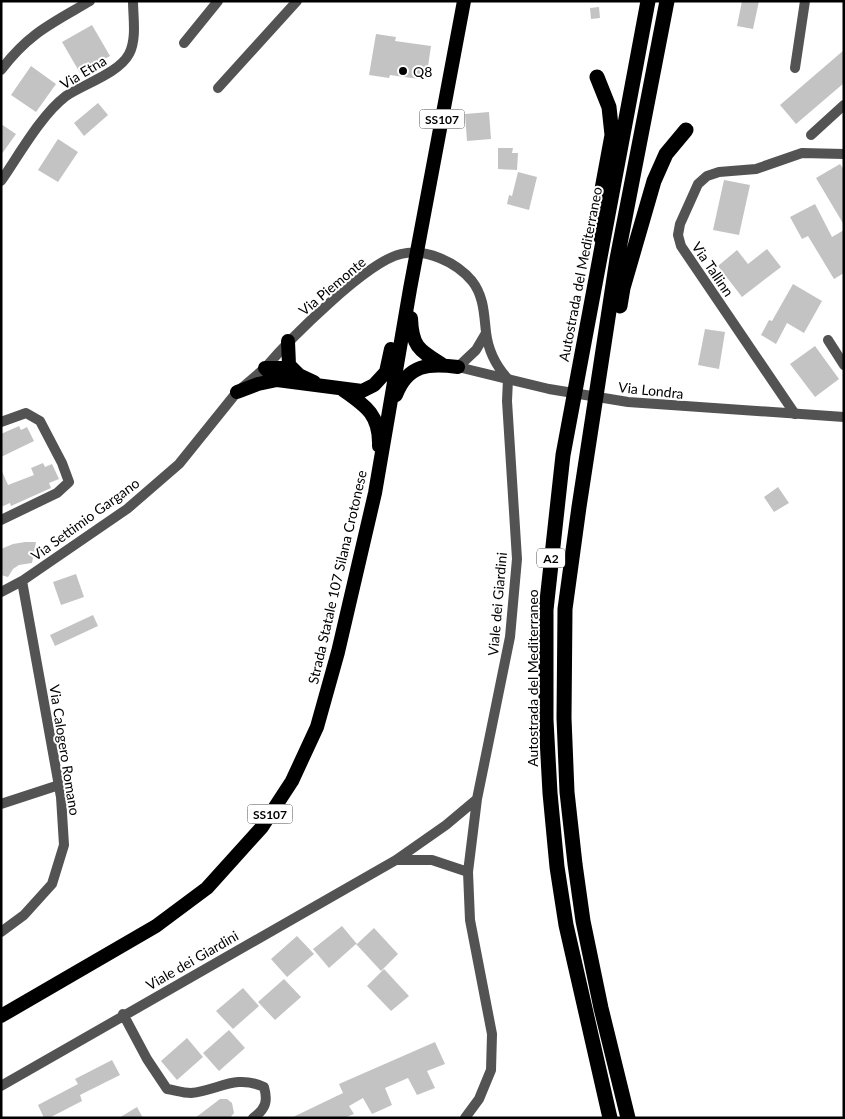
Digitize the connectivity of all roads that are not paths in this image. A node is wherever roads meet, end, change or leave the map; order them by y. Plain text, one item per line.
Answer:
1 (90, 1) edge
2 (132, 1) edge
3 (218, 1) edge
4 (297, 1) edge
5 (464, 1) edge
6 (648, 1) edge
7 (667, 1) edge
8 (806, 1) edge
9 (184, 43) dead end
10 (795, 68) dead end
11 (1, 70) edge
12 (598, 77) dead end
13 (218, 88) dead end
14 (844, 105) edge
15 (686, 130) dead end
16 (811, 135) dead end
17 (844, 154) edge
18 (1, 180) edge
19 (599, 257) junction
20 (414, 270) junction
21 (410, 289) junction
22 (486, 333) junction
23 (828, 340) dead end
24 (288, 341) junction
25 (476, 350) junction
26 (491, 354) junction
27 (443, 365) junction
28 (844, 365) edge
29 (458, 367) junction
30 (265, 368) junction
31 (479, 372) junction
32 (300, 375) junction
33 (508, 379) junction
34 (277, 380) junction
35 (320, 384) junction
36 (341, 388) junction
37 (237, 392) junction
38 (796, 414) junction
39 (844, 417) edge
40 (1, 422) edge
41 (385, 437) junction
42 (375, 493) junction
43 (578, 507) junction
44 (1, 520) edge
45 (22, 581) junction
46 (1, 592) edge
47 (59, 784) junction
48 (477, 800) junction
49 (1, 804) edge
50 (396, 860) junction
51 (468, 872) junction
52 (1, 932) edge
53 (123, 1014) junction
54 (1, 1016) edge
55 (1, 1086) edge
56 (253, 1118) edge
57 (465, 1118) edge
58 (610, 1118) edge
59 (628, 1118) edge

1 - 11 street
2 - 18 street, Via Etna
3 - 9 street
4 - 13 street
5 - 20 highway, Strada Statale 107 Silana Crotonese / SS107
6 - 19 highway, Autostrada del Mediterraneo / A2
7 - 43 highway, A2
8 - 10 street
12 - 19 highway
14 - 16 street
15 - 43 highway
17 - 38 street, Via Tallinn
19 - 58 highway, Autostrada del Mediterraneo / A2
20 - 21 highway, Strada Statale 107 Silana Crotonese / SS107
20 - 27 highway
21 - 36 highway
21 - 41 highway, Strada Statale 107 Silana Crotonese / SS107
22 - 24 street, Via Piemonte
22 - 25 street
22 - 26 street, Via Piemonte
23 - 28 street
24 - 30 street, Via Piemonte
24 - 32 highway
25 - 29 street
25 - 31 street
26 - 31 street
26 - 33 street, Via Piemonte
27 - 29 highway
27 - 41 highway
29 - 31 street, Via Londra
30 - 32 highway
30 - 34 highway
30 - 37 street, Via Piemonte
31 - 33 street, Via Londra
32 - 35 highway
33 - 38 street, Via Londra
33 - 48 street, Viale dei Giardini
34 - 35 highway
34 - 37 highway
35 - 36 highway
36 - 42 highway
37 - 45 street, Via Settimio Gargano
38 - 39 street, Via Londra
40 - 44 street
41 - 42 highway, Strada Statale 107 Silana Crotonese / SS107
42 - 54 highway, Strada Statale 107 Silana Crotonese / SS107
43 - 59 highway, A2
45 - 46 street, Via Settimio Gargano
45 - 47 street, Via Calogero Romano
47 - 49 street
47 - 52 street, Via Calogero Romano
48 - 50 street, Viale dei Giardini
48 - 51 street, Viale dei Giardini
50 - 51 street, Viale dei Giardini
50 - 53 street, Viale dei Giardini
51 - 57 street, Viale dei Giardini
53 - 55 street, Viale dei Giardini
53 - 56 street

